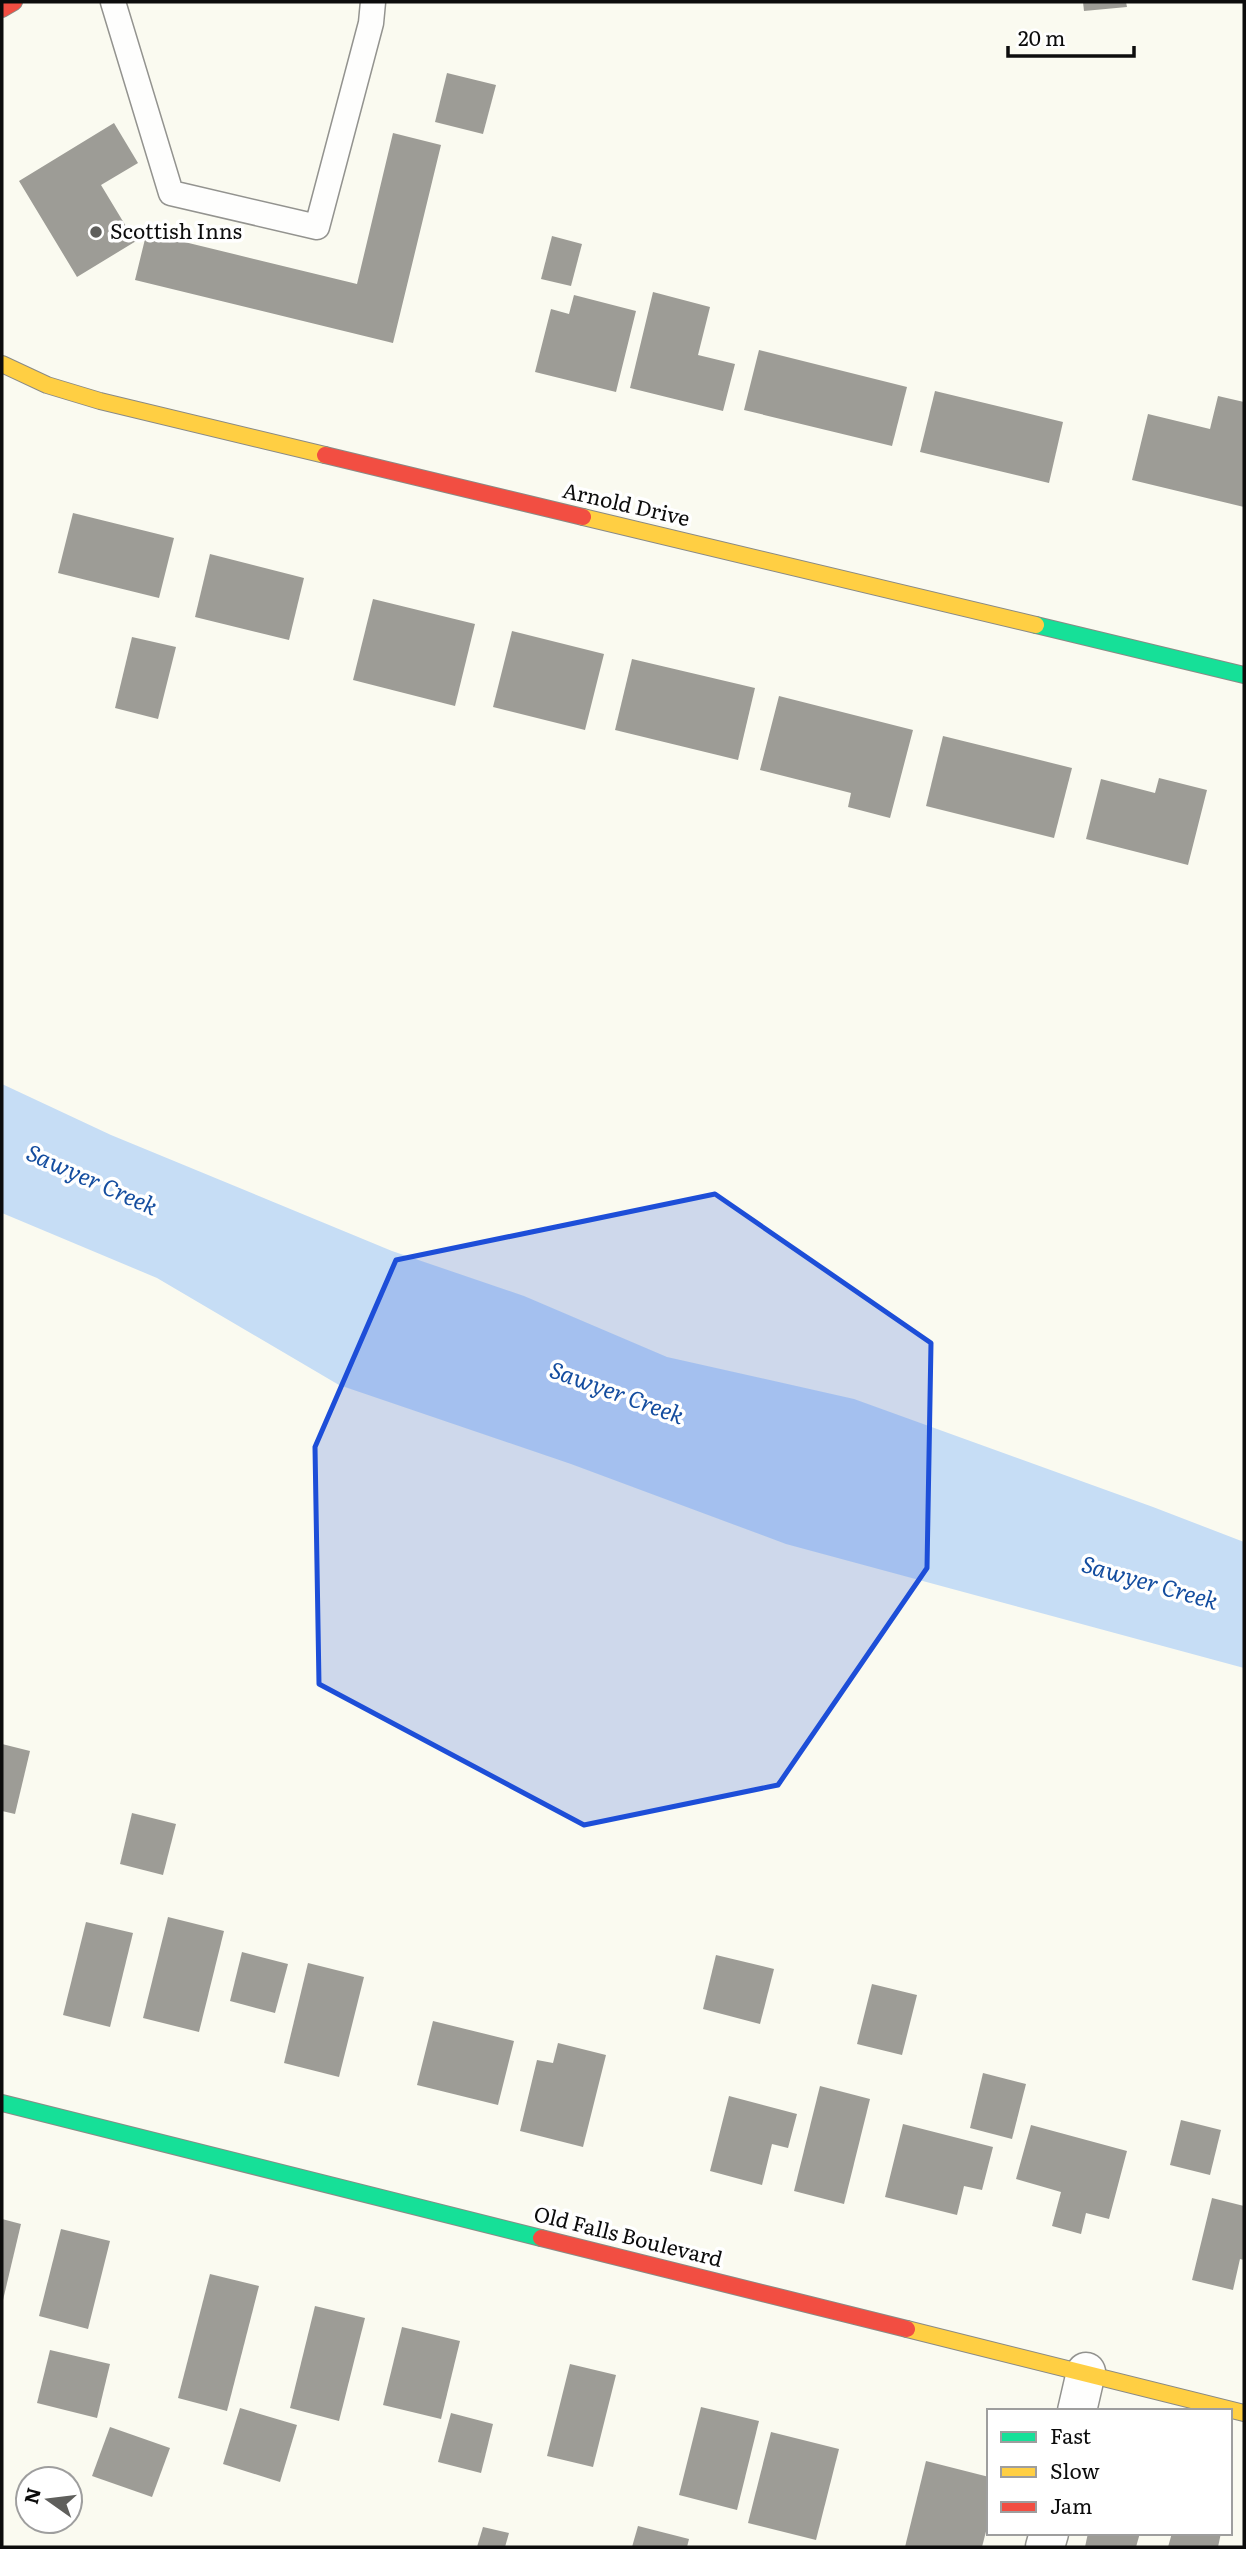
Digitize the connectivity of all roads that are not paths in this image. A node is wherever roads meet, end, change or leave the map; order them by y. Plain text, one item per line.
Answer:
1 (14, 2) edge
2 (113, 2) edge
3 (373, 2) edge
4 (2, 9) edge
5 (2, 364) edge
6 (1244, 675) edge
7 (2, 2103) edge
8 (1086, 2372) junction
9 (1077, 2409) edge
10 (1229, 2409) edge

1 - 4 street
2 - 3 lane
5 - 6 street, Arnold Drive
7 - 8 street, Old Falls Boulevard
8 - 9 street
8 - 10 street, Old Falls Boulevard

